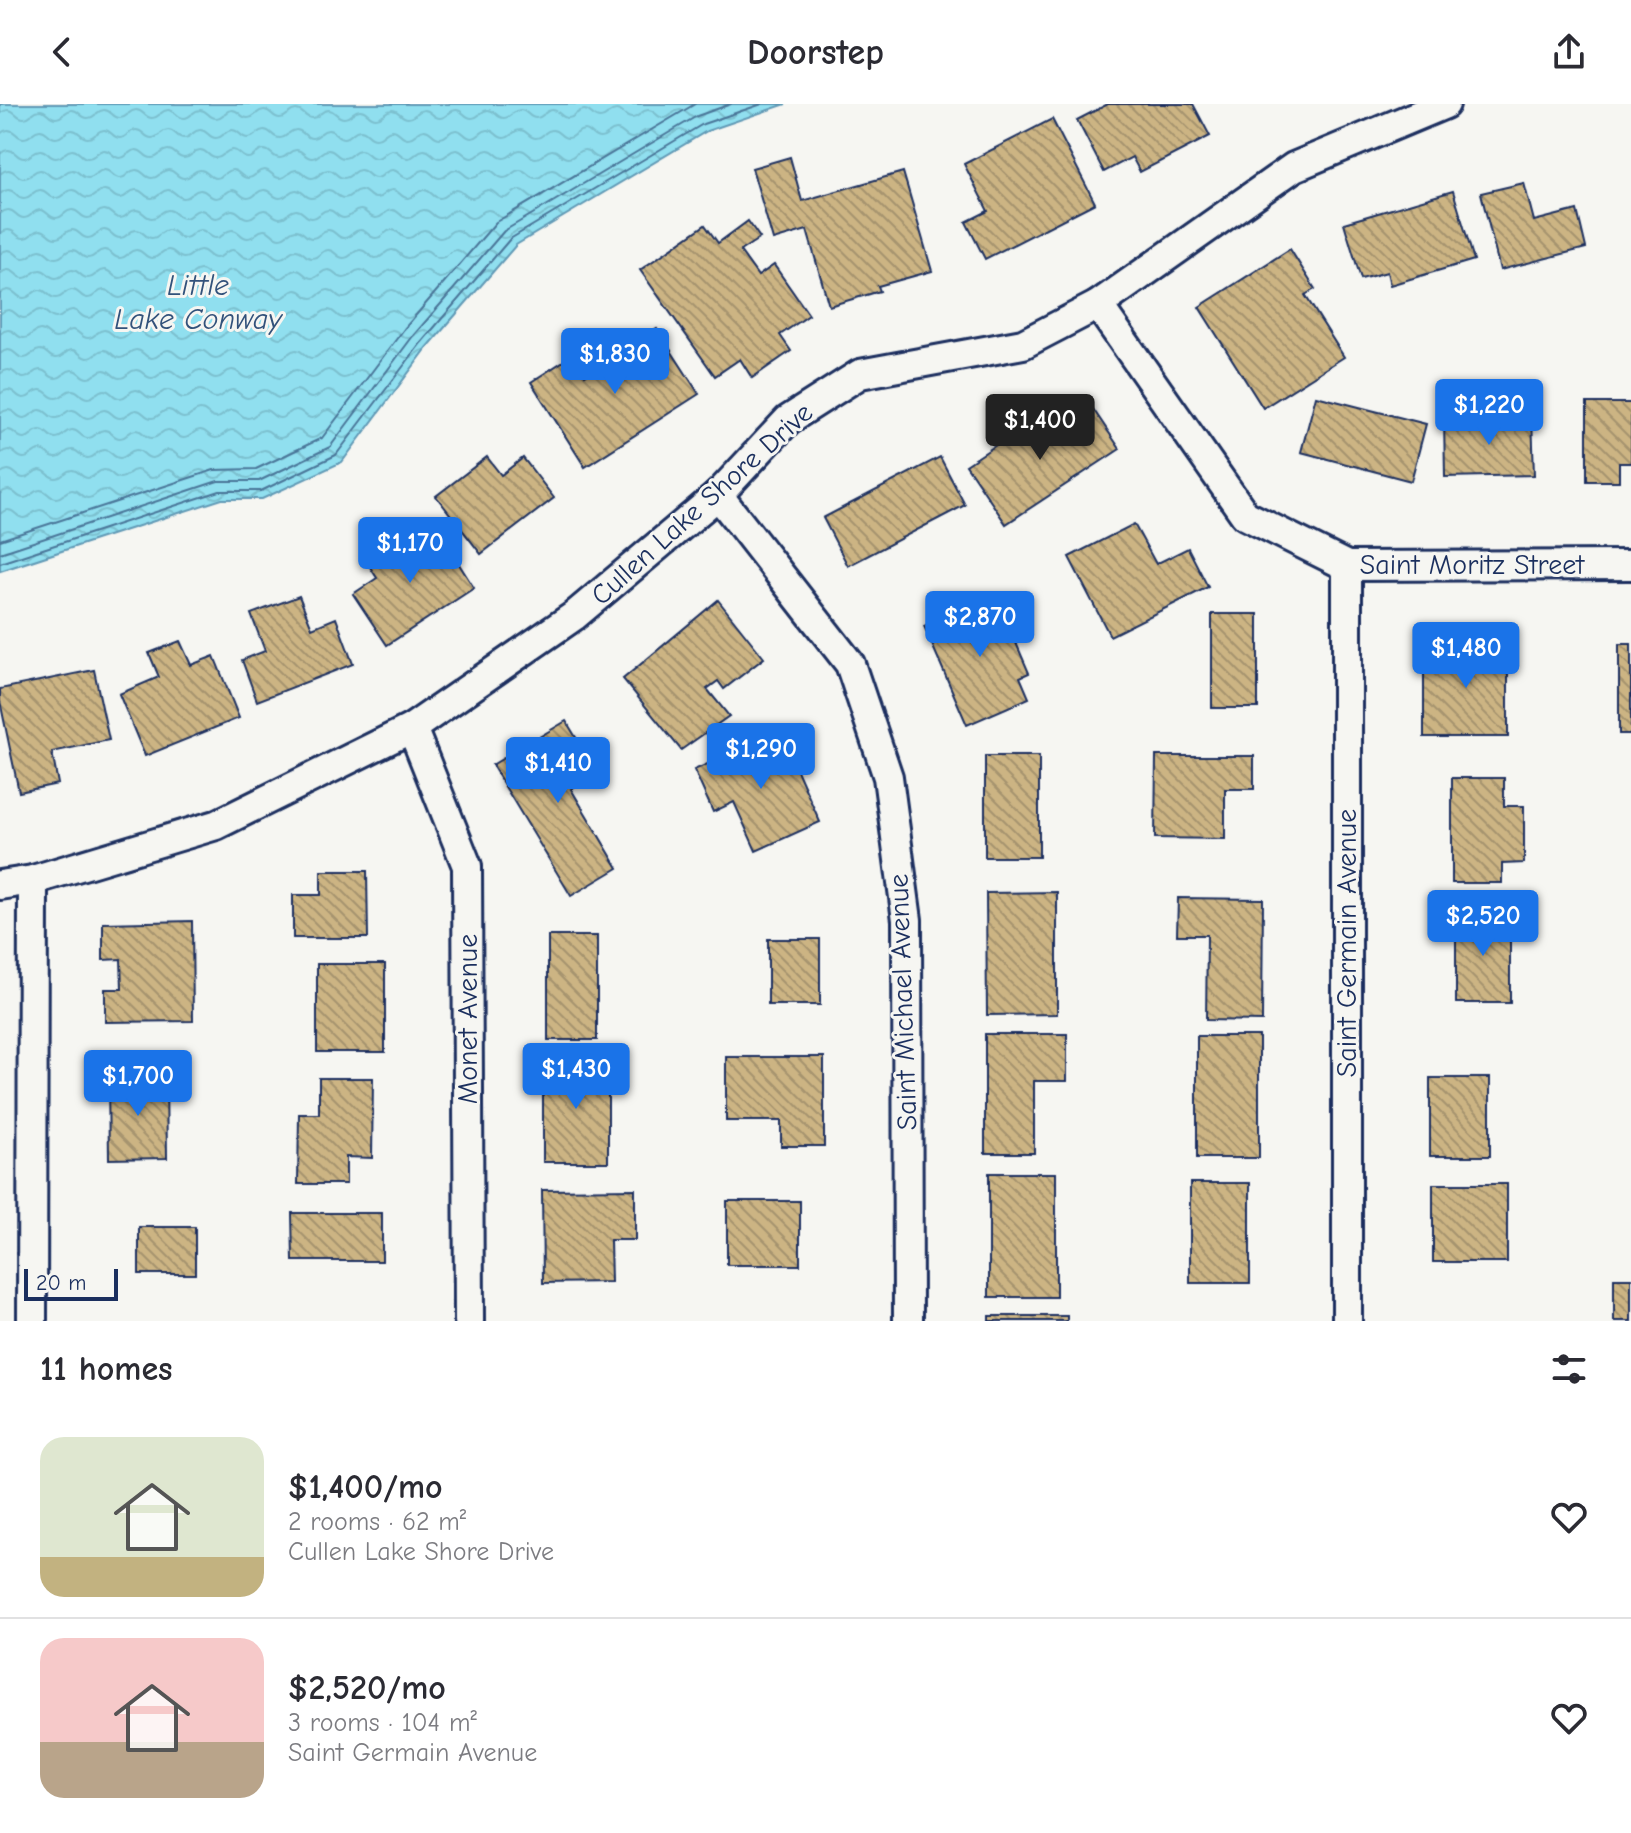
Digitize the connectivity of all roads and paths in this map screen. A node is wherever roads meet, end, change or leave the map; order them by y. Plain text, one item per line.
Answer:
1 (1445, 104) edge
2 (1098, 305) junction
3 (718, 495) junction
4 (1631, 565) edge
5 (1347, 566) junction
6 (412, 728) junction
7 (33, 880) junction
8 (0, 885) edge
9 (32, 1321) edge
10 (469, 1321) edge
11 (908, 1321) edge
12 (1347, 1321) edge

1 - 2 street, Cullen Lake Shore Drive
2 - 3 street, Cullen Lake Shore Drive
2 - 5 street, Saint Moritz Street
3 - 6 street, Cullen Lake Shore Drive
3 - 11 street, Saint Michael Avenue
4 - 5 street, Saint Moritz Street
5 - 12 street, Saint Germain Avenue
6 - 7 street, Cullen Lake Shore Drive
6 - 10 street, Monet Avenue
7 - 8 street, Cullen Lake Shore Drive
7 - 9 street

